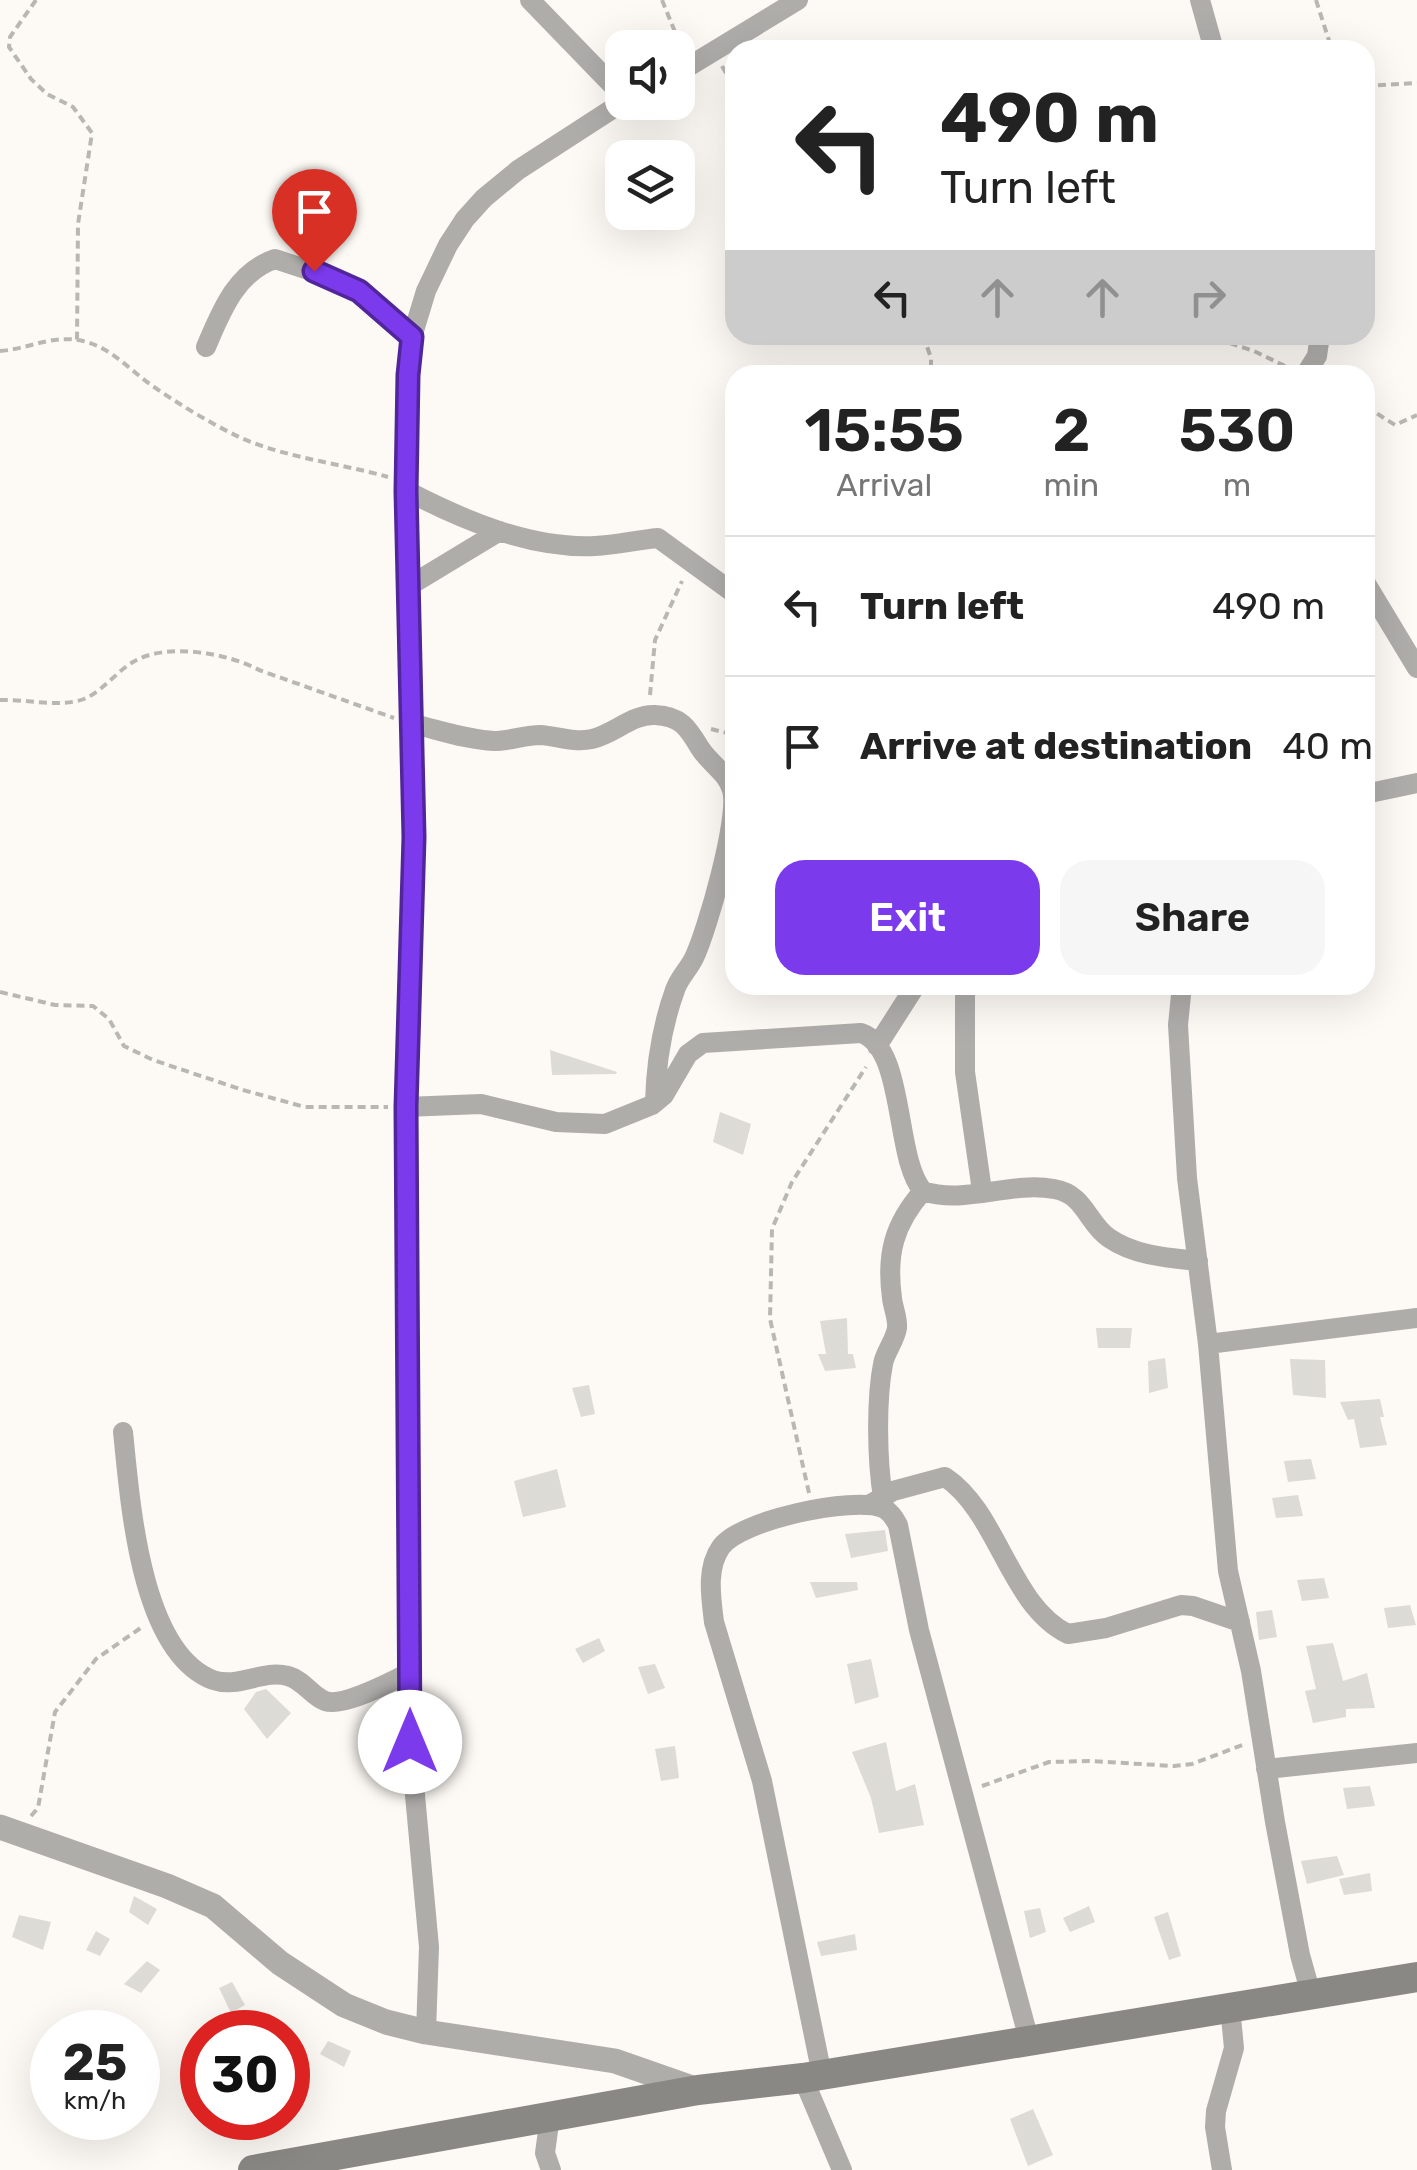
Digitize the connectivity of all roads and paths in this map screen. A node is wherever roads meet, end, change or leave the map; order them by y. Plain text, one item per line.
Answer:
1 (36, 0) edge
2 (530, 0) edge
3 (662, 0) edge
4 (798, 0) edge
5 (1200, 0) edge
6 (1316, 0) edge
7 (671, 30) edge
8 (735, 40) edge
9 (1211, 40) edge
10 (1329, 40) edge
11 (725, 47) edge
12 (715, 53) junction
13 (695, 64) edge
14 (725, 71) edge
15 (605, 81) edge
16 (1417, 83) edge
17 (1375, 85) edge
18 (605, 111) edge
19 (412, 337) junction
20 (77, 340) junction
21 (1238, 345) edge
22 (206, 347) dead end
23 (0, 351) edge
24 (1283, 365) edge
25 (1375, 412) edge
26 (1417, 415) edge
27 (407, 487) junction
28 (500, 531) junction
29 (690, 563) junction
30 (409, 586) junction
31 (725, 587) edge
32 (1375, 599) edge
33 (1417, 668) edge
34 (0, 700) edge
35 (648, 716) junction
36 (413, 724) junction
37 (725, 776) edge
38 (1417, 783) edge
39 (1375, 792) edge
40 (725, 849) edge
41 (0, 992) edge
42 (910, 995) edge
43 (966, 995) edge
44 (1181, 995) edge
45 (878, 1046) junction
46 (656, 1102) junction
47 (406, 1107) junction
48 (923, 1191) junction
49 (982, 1191) junction
50 (1198, 1261) junction
51 (1417, 1318) edge
52 (1208, 1344) junction
53 (123, 1432) dead end
54 (876, 1501) junction
55 (813, 1510) junction
56 (160, 1618) junction
57 (1240, 1622) junction
58 (411, 1672) junction
59 (1263, 1737) junction
60 (1417, 1753) edge
61 (1266, 1769) junction
62 (964, 1792) junction
63 (6, 1828) edge
64 (1417, 1976) edge
65 (1310, 1994) junction
66 (1230, 2008) junction
67 (426, 2032) junction
68 (1029, 2040) junction
69 (812, 2076) junction
70 (698, 2090) junction
71 (550, 2116) junction
72 (253, 2170) edge
73 (551, 2170) edge
74 (842, 2170) edge
75 (1222, 2170) edge

1 - 20 path
2 - 15 street
3 - 7 path
4 - 8 street
5 - 9 street
6 - 10 path
11 - 12 street
12 - 13 street
12 - 14 path
16 - 17 path
18 - 19 street
19 - 22 street
19 - 27 street
20 - 23 path
20 - 27 path
21 - 24 path
25 - 26 path
27 - 28 street
27 - 30 street
28 - 29 street
28 - 30 street
29 - 31 street
29 - 35 path
30 - 36 street
32 - 33 street
34 - 36 path
35 - 36 street
35 - 37 street
36 - 47 street
38 - 39 street
40 - 46 street
41 - 47 path
42 - 45 street
43 - 49 street
44 - 50 street
45 - 46 street
45 - 48 street
45 - 55 path
46 - 47 street
47 - 58 street
48 - 49 street
48 - 54 street
49 - 50 street
50 - 52 street
51 - 52 street
52 - 57 street
53 - 56 street
54 - 55 street
54 - 57 street
54 - 62 street
55 - 69 street
56 - 58 street
56 - 63 path
57 - 59 street
58 - 67 street
59 - 61 street
59 - 62 path
60 - 61 street
61 - 65 street
62 - 68 street
63 - 67 street
64 - 65 main road
65 - 66 main road
66 - 68 main road
66 - 75 street
67 - 70 street
68 - 69 main road
69 - 70 main road
69 - 74 street
70 - 71 main road
71 - 72 main road
71 - 73 street

